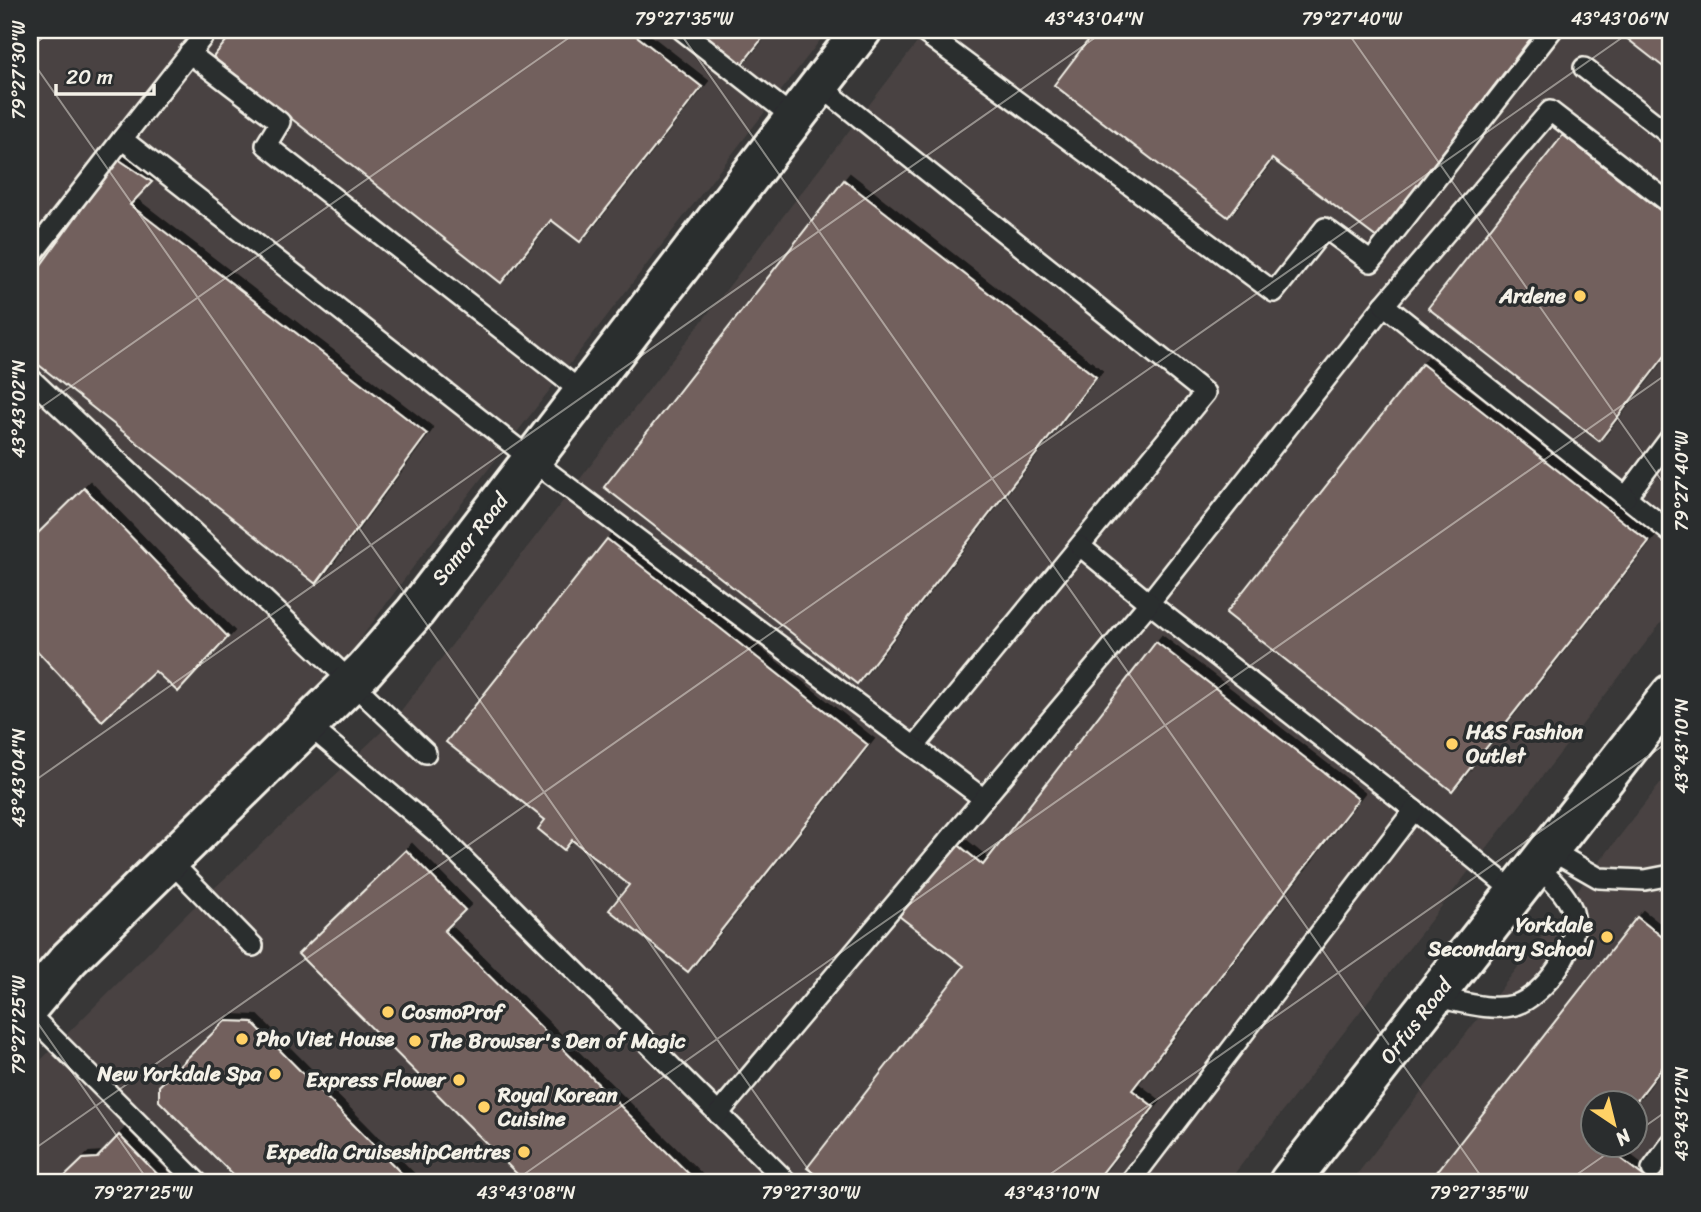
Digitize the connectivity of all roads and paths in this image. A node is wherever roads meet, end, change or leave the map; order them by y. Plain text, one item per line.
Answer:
1 (208, 30) edge
2 (682, 30) edge
3 (862, 30) edge
4 (921, 30) edge
5 (1552, 30) edge
6 (189, 53) junction
7 (1584, 68) dead end
8 (819, 85) junction
9 (794, 118) junction
10 (1671, 136) edge
11 (122, 139) junction
12 (1671, 204) edge
13 (30, 257) edge
14 (1384, 305) junction
15 (30, 378) edge
16 (583, 393) junction
17 (1671, 436) edge
18 (532, 460) junction
19 (1626, 497) junction
20 (1671, 533) edge
21 (1080, 545) junction
22 (1149, 603) junction
23 (351, 683) junction
24 (1671, 694) edge
25 (308, 725) junction
26 (915, 746) junction
27 (426, 752) dead end
28 (984, 799) junction
29 (1414, 810) junction
30 (170, 861) junction
31 (1534, 869) junction
32 (1671, 875) edge
33 (253, 946) dead end
34 (1435, 997) junction
35 (30, 1005) edge
36 (30, 1015) edge
37 (718, 1114) junction
38 (1671, 1143) edge
39 (1651, 1168) dead end
40 (197, 1182) edge
41 (787, 1182) edge
42 (1129, 1182) edge
43 (1289, 1182) edge

1 - 6 lane
2 - 9 lane
3 - 8 street, Samor Road
4 - 5 lane
6 - 11 lane
6 - 16 lane
7 - 10 lane
8 - 9 street, Samor Road
8 - 21 lane
9 - 16 street, Samor Road
11 - 13 lane
11 - 18 lane
12 - 14 lane
14 - 19 lane
14 - 22 lane
15 - 23 lane
16 - 18 street, Samor Road
17 - 19 lane
18 - 23 street, Samor Road
18 - 26 lane
19 - 20 lane
21 - 22 lane
21 - 26 lane
22 - 28 lane
22 - 29 lane
23 - 25 street, Samor Road
23 - 27 lane
24 - 31 street, Orfus Road
25 - 30 street, Samor Road
25 - 37 lane
26 - 28 lane
28 - 37 lane
29 - 31 lane
29 - 42 lane
30 - 33 lane
30 - 35 street, Samor Road
31 - 32 lane
31 - 34 street, Orfus Road
31 - 34 lane
34 - 43 street, Orfus Road
36 - 40 lane
37 - 41 lane
38 - 39 lane

